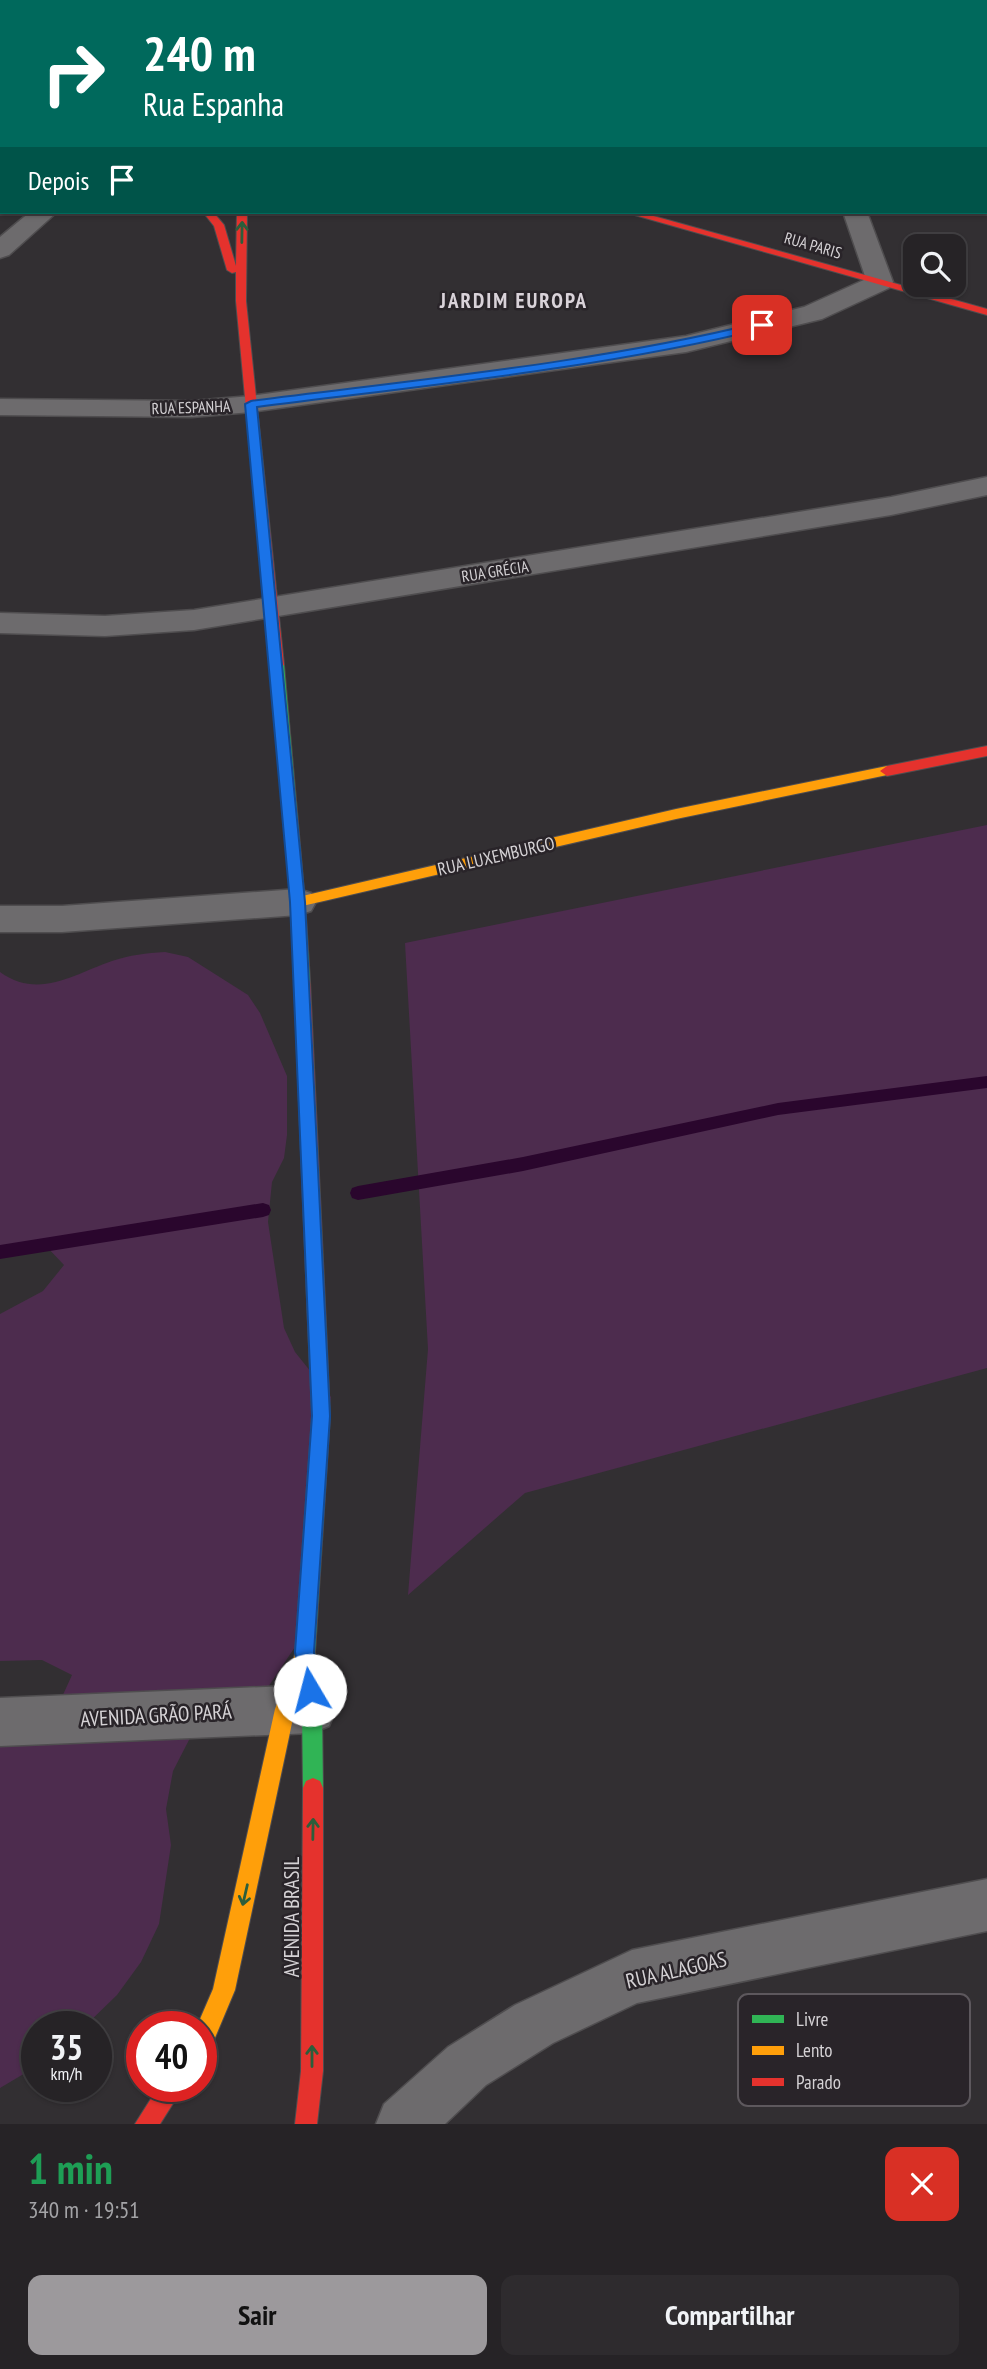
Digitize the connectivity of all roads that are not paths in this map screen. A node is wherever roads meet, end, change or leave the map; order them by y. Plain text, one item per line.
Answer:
1 (43, 214) edge
2 (210, 214) edge
3 (242, 214) edge
4 (636, 214) edge
5 (856, 214) edge
6 (0, 250) edge
7 (880, 282) junction
8 (241, 301) junction
9 (987, 312) edge
10 (251, 404) junction
11 (0, 407) edge
12 (987, 486) edge
13 (272, 609) junction
14 (0, 623) edge
15 (987, 751) edge
16 (298, 902) junction
17 (0, 919) edge
18 (304, 1652) junction
19 (299, 1709) junction
20 (0, 1722) edge
21 (987, 1905) edge
22 (214, 2011) edge
23 (162, 2102) edge
24 (146, 2124) edge
25 (306, 2124) edge
26 (404, 2124) edge

1 - 6 street
2 - 8 street
8 -> 3 street
4 - 7 street, RUA PARIS
5 - 7 street
7 - 9 street, RUA PARIS
7 - 10 street, RUA ESPANHA
8 - 10 street
10 - 11 street, RUA ESPANHA
10 - 13 street
12 - 13 street, RUA GRÉCIA
13 - 14 street, RUA GRÉCIA
13 - 16 street
15 - 16 street, RUA LUXEMBURGO
16 - 17 street, RUA LUXEMBURGO
16 - 18 street
18 - 19 street
18 - 19 street
19 - 20 street, AVENIDA GRÃO PARÁ
19 -> 22 street, AVENIDA BRASIL
25 -> 19 street, AVENIDA BRASIL
21 - 26 street, RUA ALAGOAS
23 - 24 street

